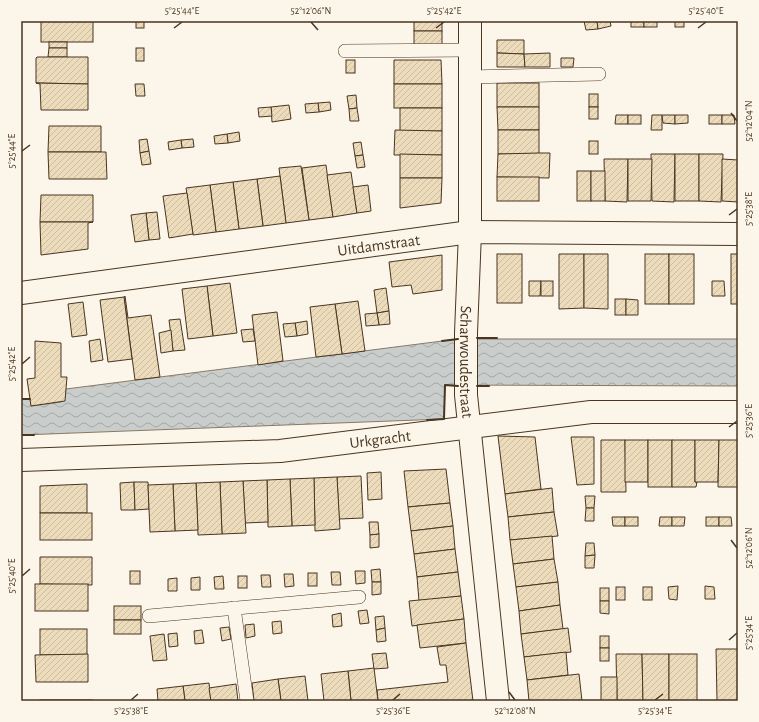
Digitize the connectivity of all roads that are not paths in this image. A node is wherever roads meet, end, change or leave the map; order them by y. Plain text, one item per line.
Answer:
1 (470, 21) edge
2 (470, 50) junction
3 (345, 51) dead end
4 (599, 74) dead end
5 (470, 77) junction
6 (470, 232) junction
7 (738, 234) edge
8 (21, 293) edge
9 (738, 412) edge
10 (470, 428) junction
11 (21, 460) edge
12 (359, 597) dead end
13 (234, 608) junction
14 (149, 616) dead end
15 (247, 701) edge
16 (498, 701) edge

1 - 2 street, Scharwoudestraat
2 - 3 lane
2 - 5 street, Scharwoudestraat
4 - 5 lane
5 - 6 street, Scharwoudestraat
6 - 7 street, Uitdamstraat
6 - 8 street, Uitdamstraat
6 - 10 street, Scharwoudestraat
9 - 10 street, Urkgracht
10 - 11 street, Urkgracht
10 - 16 street, Scharwoudestraat
12 - 13 lane
13 - 14 lane
13 - 15 lane

